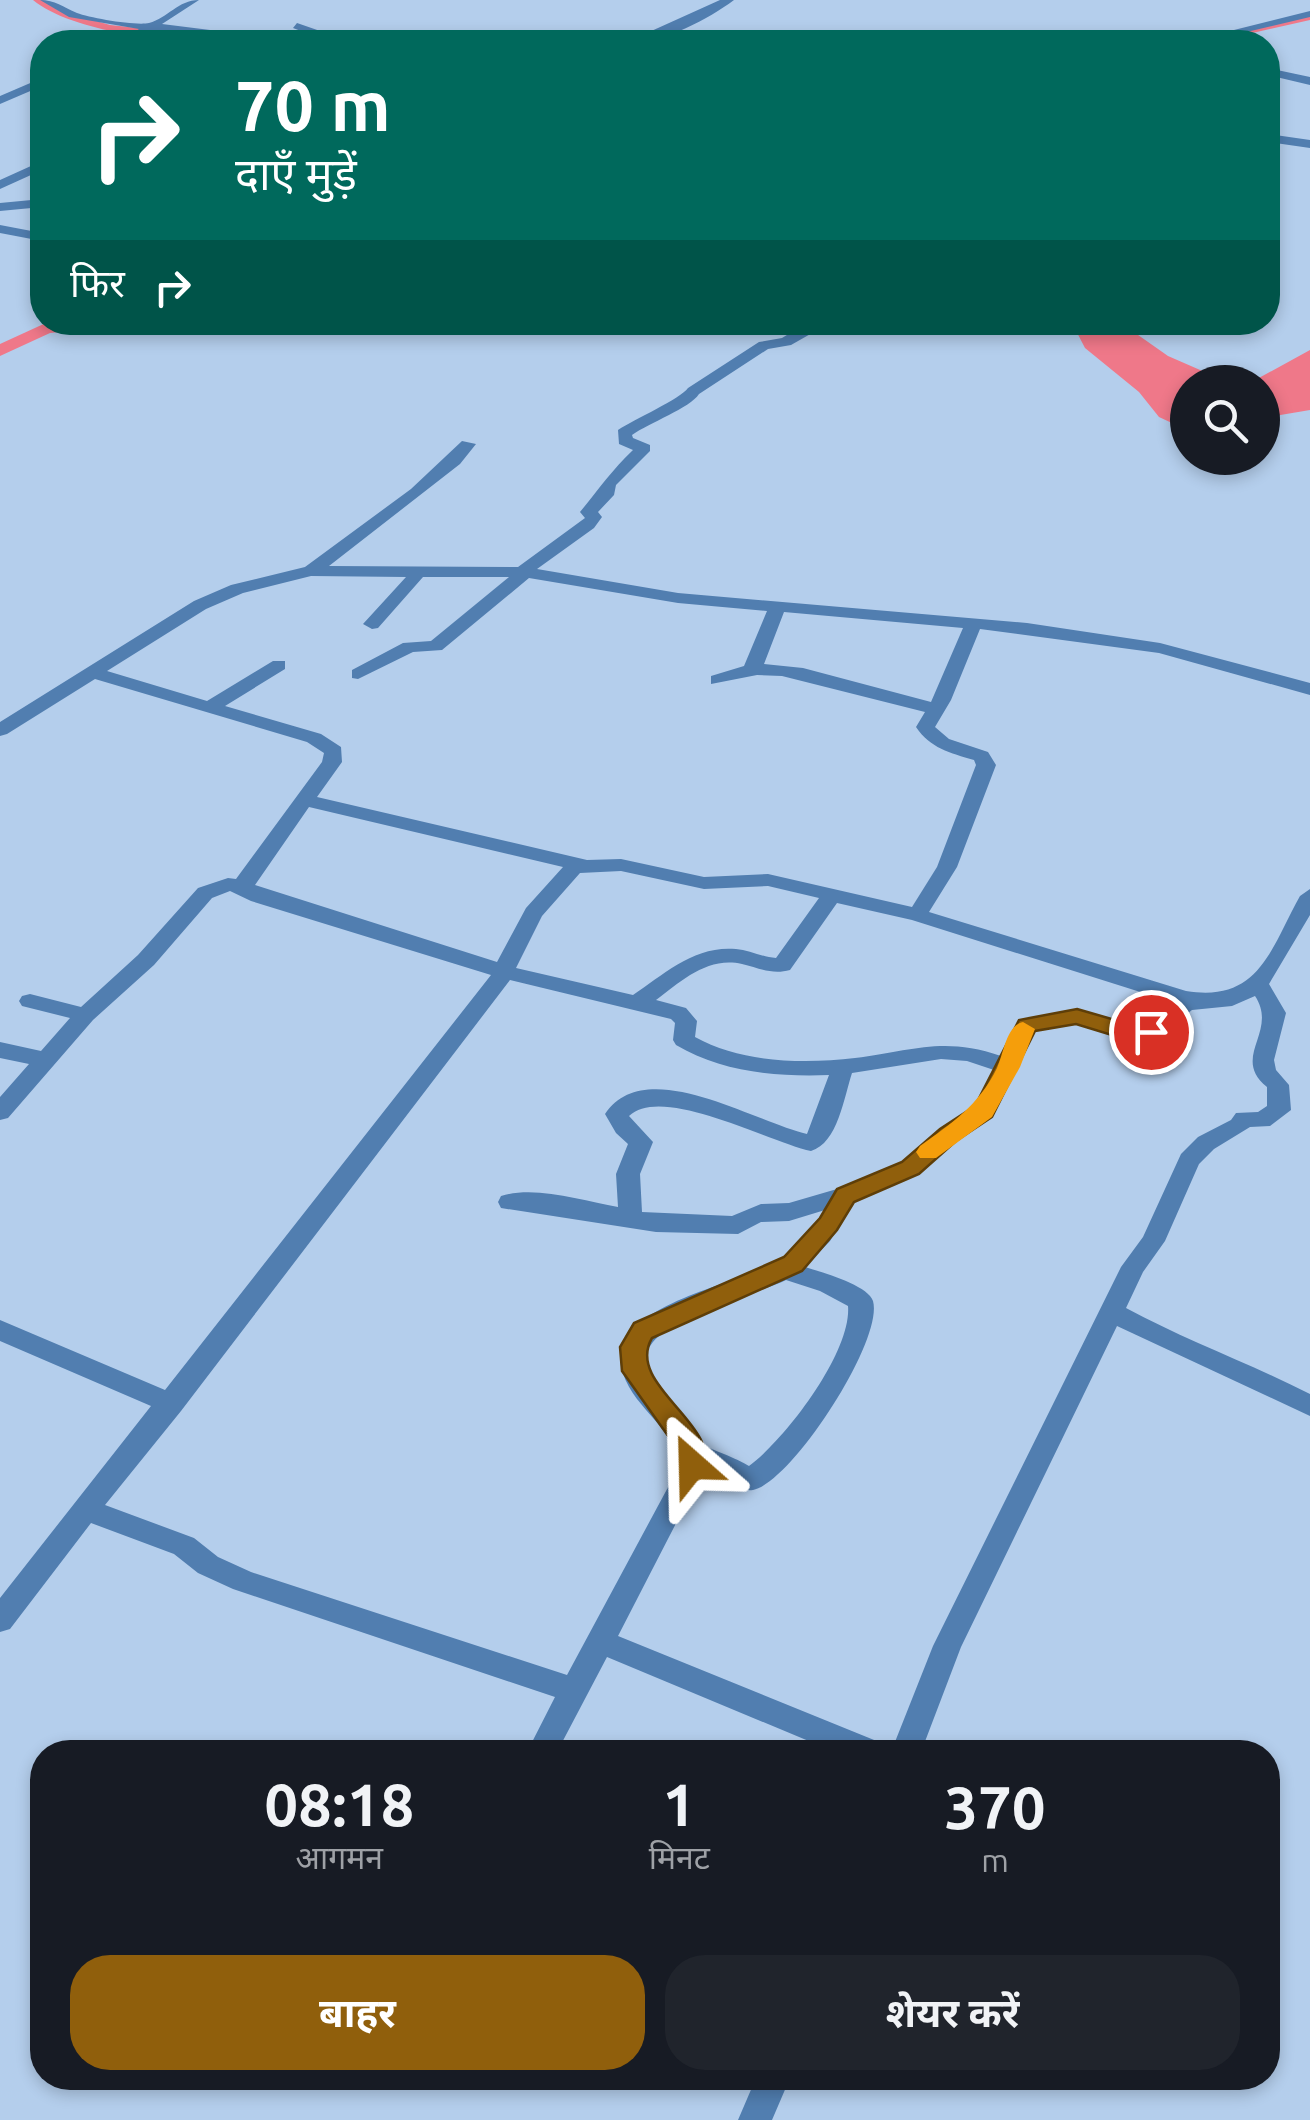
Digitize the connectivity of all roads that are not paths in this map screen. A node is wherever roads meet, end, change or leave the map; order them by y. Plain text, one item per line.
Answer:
1 (44, 0) edge
2 (194, 0) edge
3 (729, 0) edge
4 (1310, 14) edge
5 (297, 26) dead end
6 (148, 30) joint
7 (313, 30) edge
8 (660, 30) edge
9 (1243, 30) edge
10 (1280, 75) edge
11 (1310, 81) edge
12 (30, 87) edge
13 (0, 100) edge
14 (1280, 140) edge
15 (1310, 144) edge
16 (30, 171) edge
17 (0, 185) edge
18 (30, 203) edge
19 (0, 207) edge
20 (0, 229) edge
21 (30, 235) edge
22 (794, 335) edge
23 (468, 444) dead end
24 (311, 571) junction
25 (417, 574) junction
26 (524, 574) junction
27 (777, 609) junction
28 (372, 624) dead end
29 (974, 626) junction
30 (278, 665) dead end
31 (752, 670) junction
32 (97, 674) junction
33 (358, 674) dead end
34 (717, 680) dead end
35 (1310, 689) edge
36 (210, 707) junction
37 (937, 710) junction
38 (0, 730) edge
39 (302, 799) junction
40 (581, 866) junction
41 (244, 888) junction
42 (831, 896) junction
43 (1310, 896) edge
44 (917, 915) junction
45 (505, 972) junction
46 (1258, 984) junction
47 (30, 1001) dead end
48 (1194, 1001) junction
49 (637, 1003) junction
50 (85, 1014) junction
51 (0, 1050) edge
52 (46, 1060) junction
53 (844, 1067) junction
54 (1009, 1067) junction
55 (0, 1112) edge
56 (845, 1196) junction
57 (510, 1202) dead end
58 (630, 1216) junction
59 (785, 1270) junction
60 (1112, 1312) junction
61 (0, 1330) edge
62 (172, 1404) junction
63 (1310, 1406) edge
64 (693, 1452) junction
65 (87, 1510) junction
66 (0, 1620) edge
67 (600, 1642) junction
68 (574, 1692) junction
69 (548, 1740) edge
70 (839, 1740) edge
71 (911, 1740) edge
72 (768, 2090) edge
73 (756, 2120) edge

1 - 6 street
2 - 6 street
3 - 8 street
4 - 9 street
5 - 7 street
10 - 11 street
12 - 13 street
14 - 15 street
16 - 17 street
18 - 19 street
20 - 21 street
22 - 26 street
23 - 24 street
24 - 25 street
24 - 32 street
25 - 26 street
25 - 28 street
26 - 27 street
26 - 33 street
27 - 29 street
27 - 31 street
29 - 35 street
29 - 37 street
30 - 36 street
31 - 34 street
31 - 37 street
32 - 36 street
32 - 38 street
36 - 39 street
37 - 44 street
39 - 40 street
39 - 41 street
40 - 42 street
40 - 45 street
41 - 45 street
41 - 50 street
42 - 44 street
42 - 49 street
43 - 46 street
44 - 48 street
45 - 49 street
45 - 62 street
46 - 48 street
46 - 60 street
47 - 50 street
48 - 54 street
49 - 53 street
50 - 52 street
51 - 52 street
52 - 55 street
53 - 54 street
53 - 58 street
54 - 56 street
56 - 58 street
56 - 59 street
57 - 58 street
59 - 64 street
59 - 64 street
60 - 63 street
60 - 71 street
61 - 62 street
62 - 65 street
64 - 67 street
65 - 66 street
65 - 68 street
67 - 68 street
67 - 70 street
68 - 69 street
72 - 73 street

